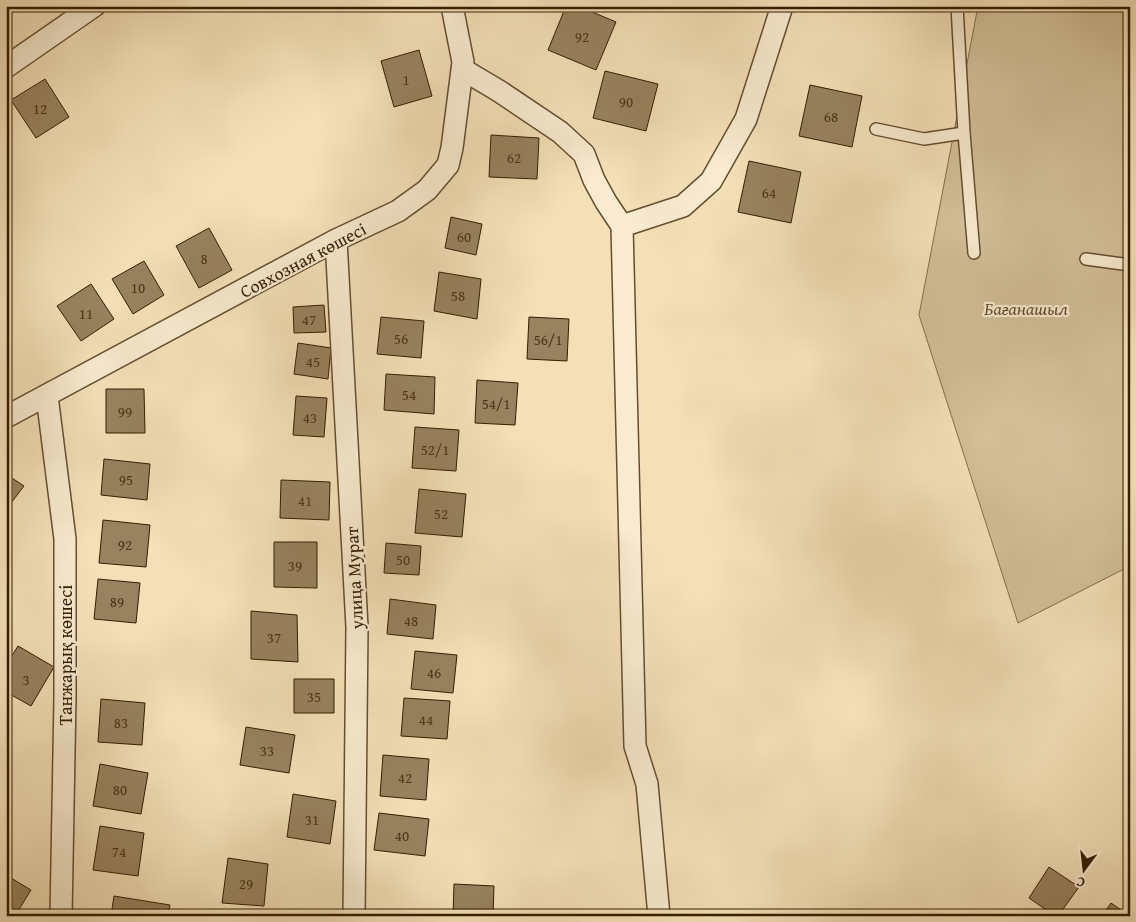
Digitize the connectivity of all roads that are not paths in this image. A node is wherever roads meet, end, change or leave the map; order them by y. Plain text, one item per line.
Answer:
1 (94, 6) edge
2 (452, 6) edge
3 (782, 6) edge
4 (957, 6) edge
5 (6, 67) edge
6 (462, 69) junction
7 (876, 129) dead end
8 (964, 133) junction
9 (622, 226) junction
10 (336, 240) junction
11 (974, 253) dead end
12 (1086, 259) dead end
13 (1130, 265) edge
14 (47, 396) junction
15 (6, 417) edge
16 (61, 916) edge
17 (354, 916) edge
18 (659, 916) edge

1 - 5 street
2 - 6 street, Совхозная көшесі
3 - 9 street
4 - 8 lane
6 - 9 street
6 - 10 street, Совхозная көшесі
7 - 8 lane
8 - 11 lane
9 - 18 street
10 - 14 street, Совхозная көшесі
10 - 17 street, улица Мурат
12 - 13 lane
14 - 15 street, Совхозная көшесі
14 - 16 street, Танжарық көшесі

